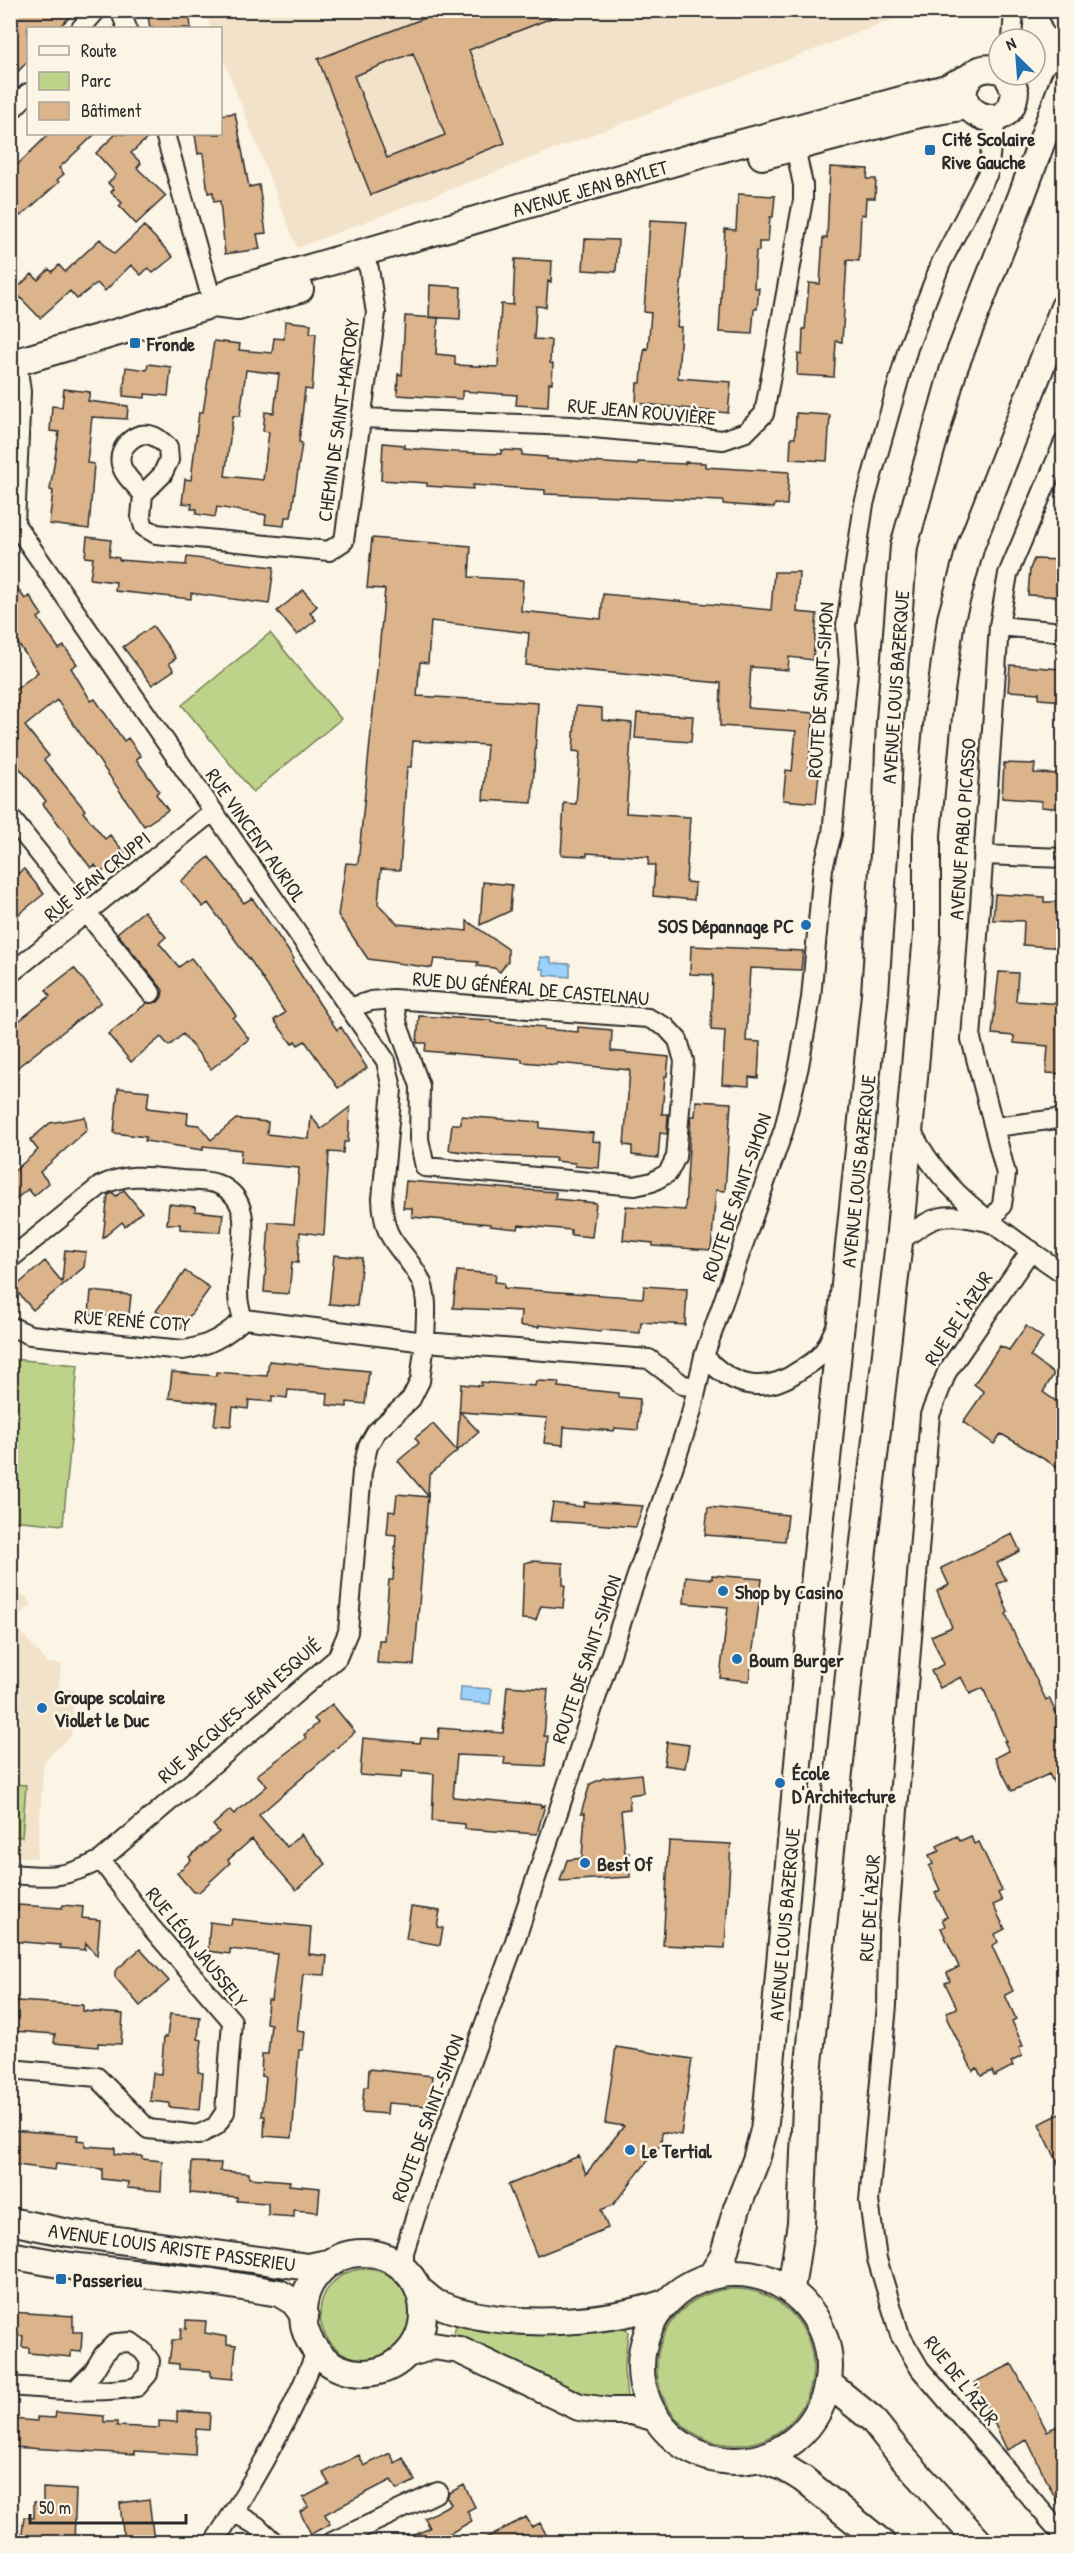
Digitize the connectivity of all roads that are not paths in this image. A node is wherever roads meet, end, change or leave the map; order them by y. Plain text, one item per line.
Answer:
1 (97, 10) edge
2 (120, 10) edge
3 (1014, 10) edge
4 (1063, 10) edge
5 (1064, 18) edge
6 (82, 27) edge
7 (127, 27) edge
8 (1013, 27) edge
9 (987, 69) edge
10 (970, 77) junction
11 (1064, 81) edge
12 (1013, 87) edge
13 (27, 94) edge
14 (968, 106) junction
15 (10, 112) edge
16 (998, 117) junction
17 (165, 135) edge
18 (794, 139) junction
19 (365, 261) junction
20 (213, 304) junction
21 (1064, 307) edge
22 (14, 363) edge
23 (362, 418) junction
24 (1064, 442) edge
25 (143, 494) dead end
26 (999, 626) junction
27 (1064, 632) edge
28 (212, 812) junction
29 (10, 817) edge
30 (983, 855) junction
31 (1064, 858) edge
32 (92, 919) junction
33 (10, 974) edge
34 (151, 993) dead end
35 (393, 999) junction
36 (349, 1008) junction
37 (1057, 1119) dead end
38 (910, 1127) junction
39 (995, 1127) junction
40 (990, 1223) junction
41 (899, 1242) junction
42 (1031, 1250) junction
43 (10, 1258) edge
44 (1064, 1274) edge
45 (843, 1311) junction
46 (244, 1318) junction
47 (10, 1326) edge
48 (425, 1342) junction
49 (704, 1356) junction
50 (697, 1387) junction
51 (101, 1860) junction
52 (10, 1874) edge
53 (10, 2069) edge
54 (10, 2221) edge
55 (10, 2255) edge
56 (333, 2262) junction
57 (711, 2276) junction
58 (411, 2279) junction
59 (791, 2289) junction
60 (665, 2303) junction
61 (305, 2317) junction
62 (316, 2352) junction
63 (407, 2354) junction
64 (828, 2384) junction
65 (10, 2386) edge
66 (76, 2389) dead end
67 (653, 2416) junction
68 (759, 2459) junction
69 (438, 2492) dead end
70 (234, 2512) junction
71 (1064, 2537) edge
72 (214, 2542) edge
73 (274, 2542) edge
74 (332, 2542) edge
75 (881, 2542) edge
76 (980, 2542) edge

1 - 6 street
2 - 7 street
3 - 8 street
4 - 5 main road
9 - 10 main road, AVENUE JEAN BAYLET
10 - 14 main road
10 - 18 main road, AVENUE JEAN BAYLET
11 - 45 main road, AVENUE LOUIS BAZERQUE
12 - 16 main road
13 - 15 street
14 - 16 main road
14 - 18 main road, AVENUE JEAN BAYLET
16 - 49 street, ROUTE DE SAINT-SIMON
17 - 20 street
18 - 19 main road, AVENUE JEAN BAYLET
18 - 23 street, RUE JEAN ROUVIÈRE
19 - 20 main road, AVENUE JEAN BAYLET
19 - 23 street, CHEMIN DE SAINT-MARTORY
20 - 22 main road, AVENUE JEAN BAYLET
21 - 38 main road, AVENUE LOUIS BAZERQUE
22 - 28 street, RUE VINCENT AURIOL
23 - 25 street, CHEMIN DE SAINT-MARTORY
24 - 26 street, AVENUE PABLO PICASSO
26 - 27 street
26 - 30 street, AVENUE PABLO PICASSO
28 - 32 street, RUE JEAN CRUPPI
28 - 36 street, RUE VINCENT AURIOL
29 - 32 street
30 - 31 street
30 - 39 street, AVENUE PABLO PICASSO
32 - 33 street, RUE JEAN CRUPPI
32 - 34 street
35 - 35 street, RUE DU GÉNÉRAL DE CASTELNAU
35 - 36 street, RUE DU GÉNÉRAL DE CASTELNAU
36 - 48 street, RUE VINCENT AURIOL
37 - 39 street
38 - 40 street
38 - 41 main road, AVENUE LOUIS BAZERQUE
39 - 40 street, AVENUE PABLO PICASSO
40 - 41 street
40 - 42 street
41 - 59 main road, AVENUE LOUIS BAZERQUE
42 - 44 street
42 - 71 street, RUE DE L'AZUR
43 - 46 street
45 - 49 street
45 - 57 main road, AVENUE LOUIS BAZERQUE
46 - 47 street, RUE RENÉ COTY
46 - 48 street
48 - 50 street
48 - 51 street, RUE JACQUES-JEAN ESQUIÉ
49 - 50 street, ROUTE DE SAINT-SIMON
50 - 58 street, ROUTE DE SAINT-SIMON
51 - 52 street, RUE JACQUES-JEAN ESQUIÉ
51 - 53 street, RUE LÉON JAUSSELY
54 - 56 main road, AVENUE LOUIS ARISTE PASSERIEU
55 - 61 main road, AVENUE LOUIS ARISTE PASSERIEU
56 - 58 main road
56 - 61 main road
57 - 59 main road
57 - 60 main road
58 - 60 main road
58 - 63 main road
59 - 64 main road
60 - 67 main road
61 - 62 main road
62 - 63 main road
62 - 70 street
63 - 67 main road
64 - 68 main road
64 - 76 main road
65 - 66 street
67 - 68 main road
68 - 75 main road
69 - 74 street
70 - 72 street
70 - 73 street

